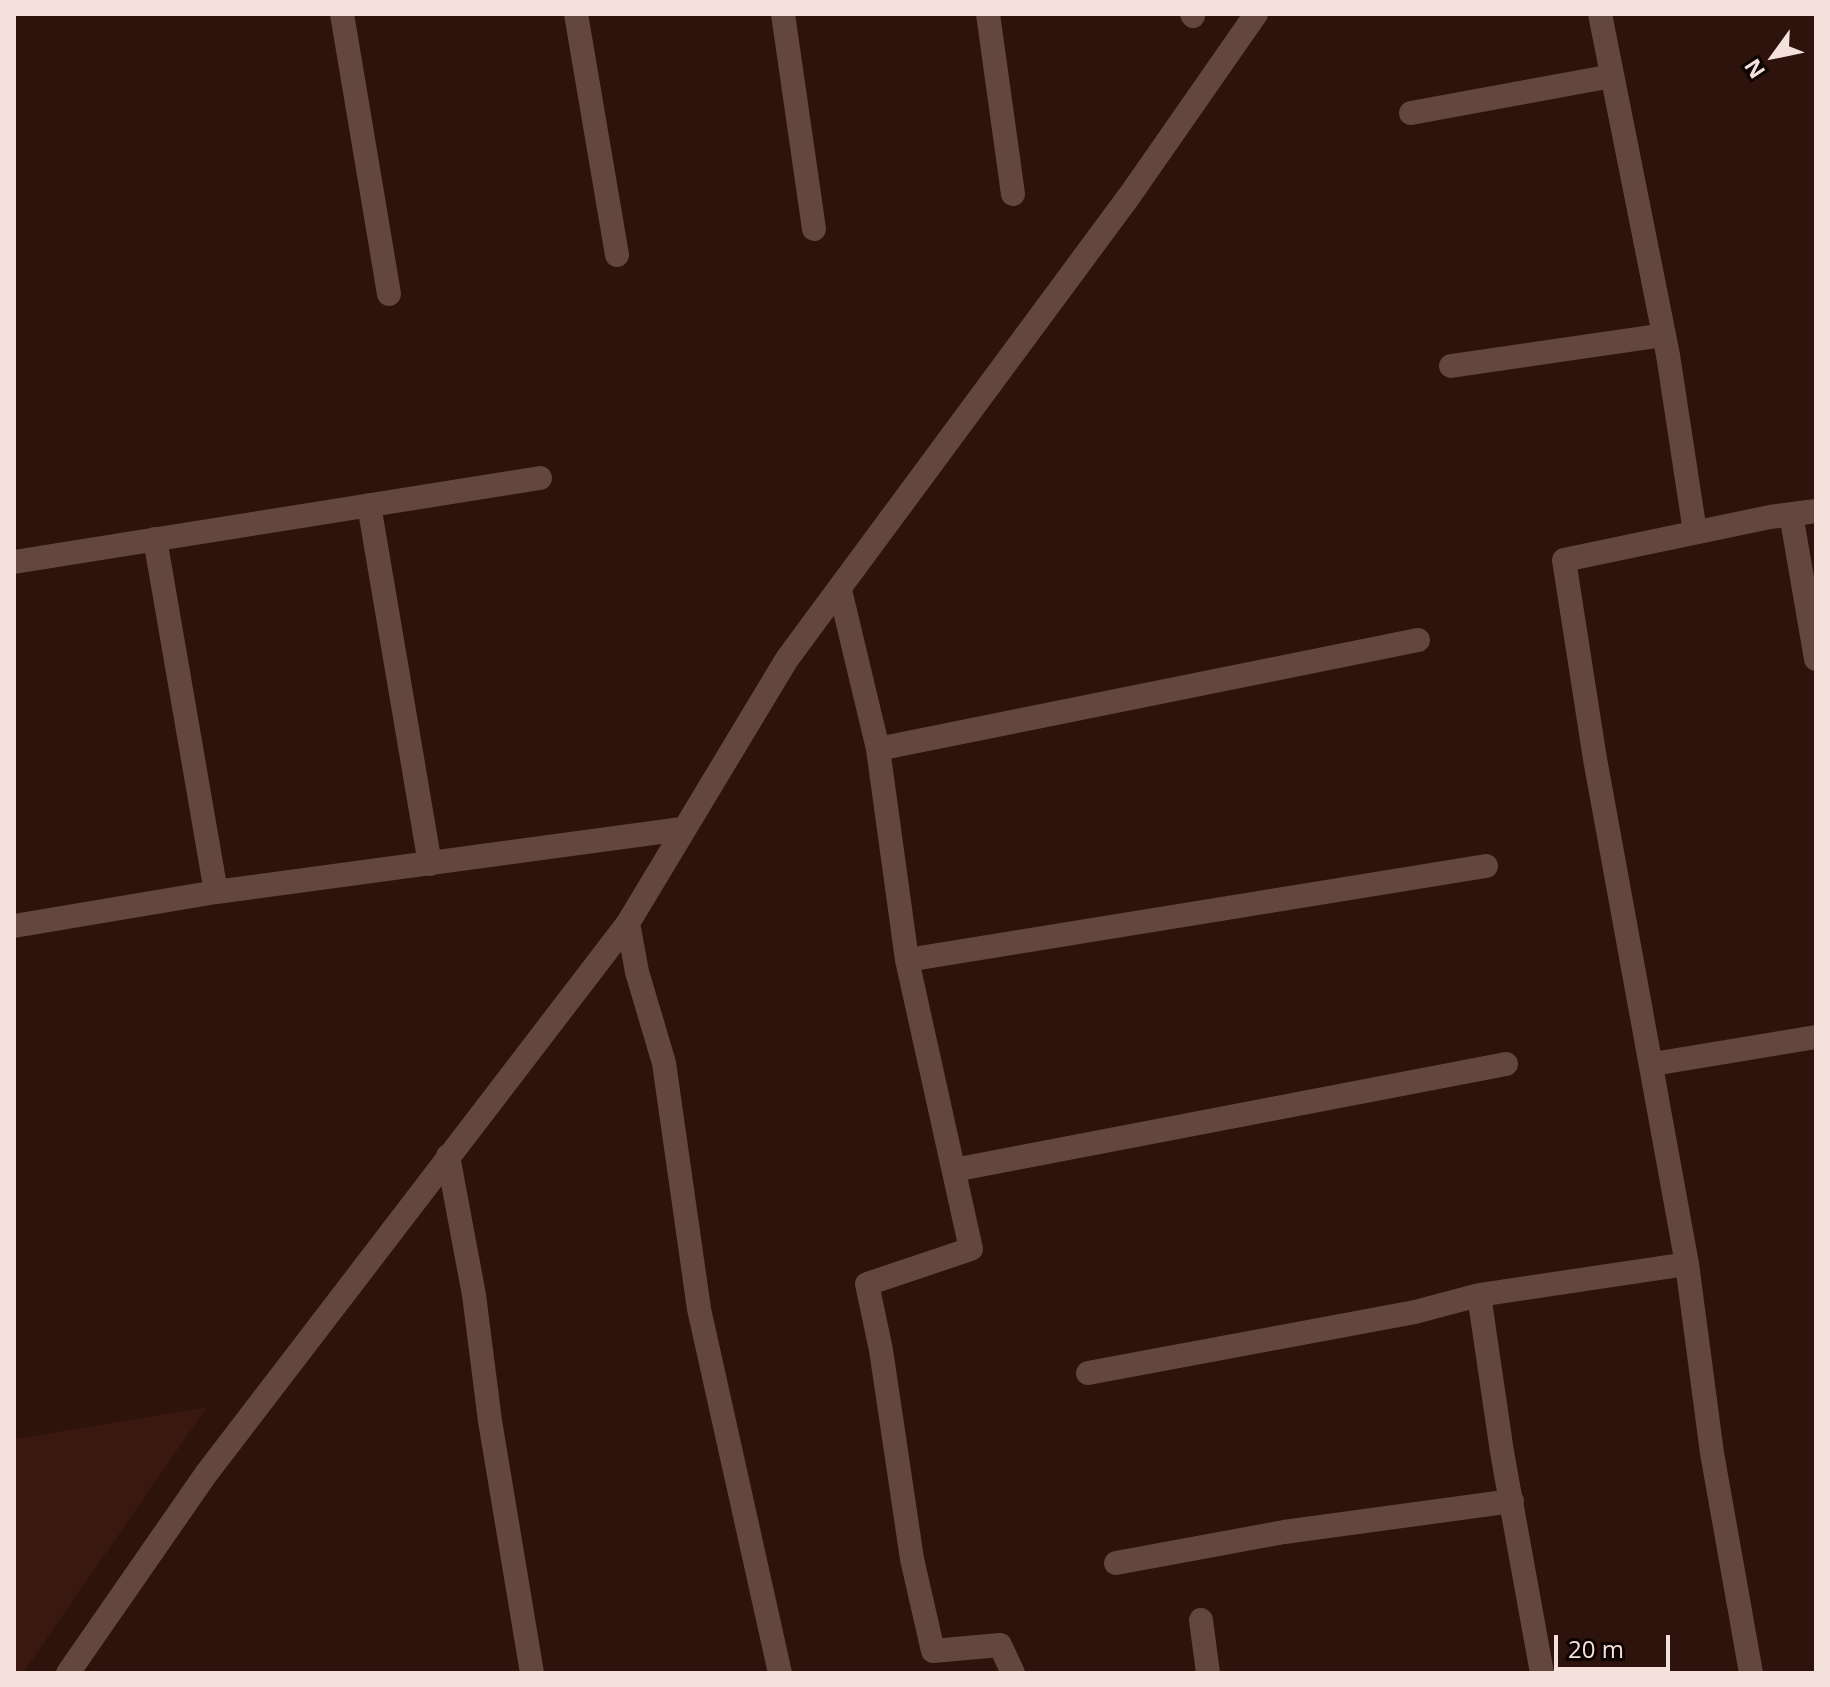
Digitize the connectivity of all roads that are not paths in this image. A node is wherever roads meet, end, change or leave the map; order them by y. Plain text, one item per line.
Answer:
1 (342, 14) edge
2 (576, 14) edge
3 (783, 14) edge
4 (988, 14) edge
5 (1256, 14) edge
6 (1600, 14) edge
7 (1612, 76) junction
8 (1411, 113) dead end
9 (1013, 194) dead end
10 (814, 229) dead end
11 (617, 255) dead end
12 (389, 294) dead end
13 (1664, 335) junction
14 (1451, 366) dead end
15 (540, 478) dead end
16 (369, 505) junction
17 (1816, 511) edge
18 (1791, 514) junction
19 (1695, 532) junction
20 (155, 539) junction
21 (14, 562) edge
22 (840, 590) junction
23 (1418, 640) dead end
24 (1816, 659) edge
25 (878, 749) junction
26 (682, 829) junction
27 (430, 864) junction
28 (1486, 866) dead end
29 (216, 892) junction
30 (628, 923) junction
31 (14, 926) edge
32 (907, 960) junction
33 (1816, 1037) edge
34 (1506, 1064) dead end
35 (1653, 1064) junction
36 (448, 1156) junction
37 (954, 1170) junction
38 (1687, 1264) junction
39 (1479, 1295) junction
40 (1088, 1373) dead end
41 (1512, 1501) junction
42 (1116, 1563) dead end
43 (1201, 1620) dead end
44 (86, 1662) edge
45 (68, 1673) edge
46 (532, 1673) edge
47 (780, 1673) edge
48 (1013, 1673) edge
49 (1208, 1673) edge
50 (1542, 1673) edge
51 (1751, 1673) edge

1 - 12 street
2 - 11 street
3 - 10 street
4 - 9 street
5 - 22 street
6 - 7 street
7 - 8 street
7 - 13 street
13 - 14 street
13 - 19 street
15 - 16 street
16 - 20 street
16 - 27 street
17 - 18 street
18 - 19 street
18 - 24 street
19 - 35 street
20 - 21 street
20 - 29 street
22 - 25 street
22 - 26 street
23 - 25 street
25 - 32 street
26 - 27 street
26 - 30 street
27 - 29 street
28 - 32 street
29 - 31 street
30 - 36 street
30 - 47 street
32 - 37 street
33 - 35 street
34 - 37 street
35 - 38 street
36 - 44 street
36 - 46 street
37 - 48 street
38 - 39 street
38 - 51 street
39 - 40 street
39 - 41 street
41 - 42 street
41 - 50 street
43 - 49 street
44 - 45 street

